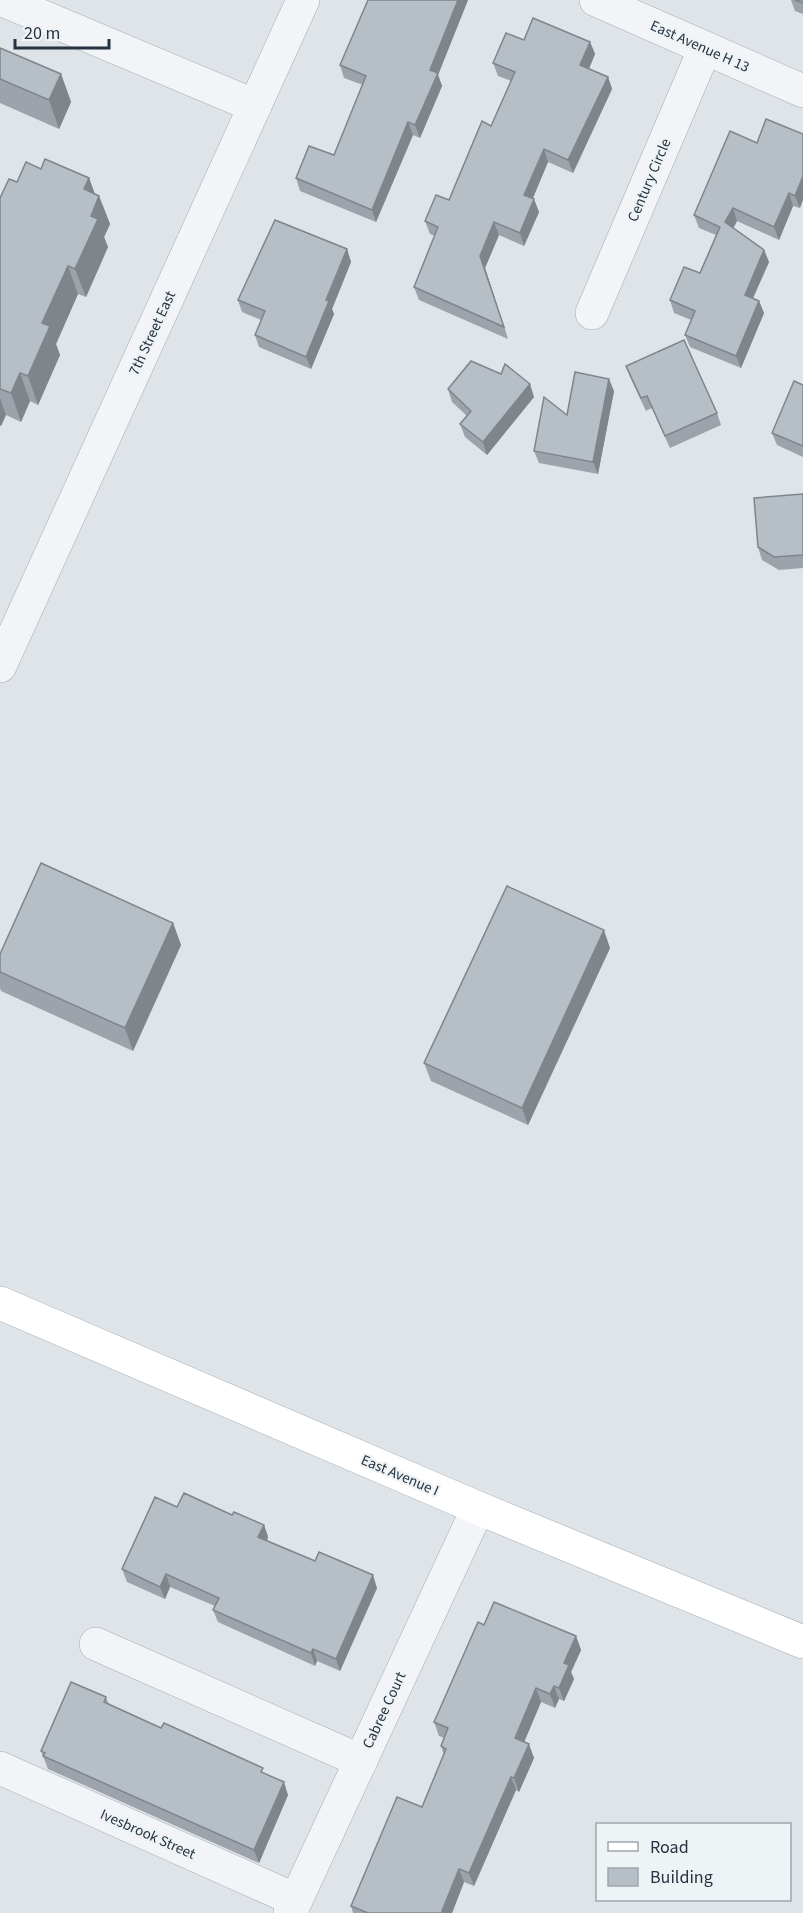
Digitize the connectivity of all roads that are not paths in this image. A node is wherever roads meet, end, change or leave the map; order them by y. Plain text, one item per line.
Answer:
1 (3, 0) edge
2 (303, 0) edge
3 (596, 0) edge
4 (705, 48) junction
5 (803, 91) edge
6 (255, 106) junction
7 (592, 313) dead end
8 (0, 666) edge
9 (0, 1303) edge
10 (478, 1508) junction
11 (803, 1641) edge
12 (96, 1644) dead end
13 (361, 1761) junction
14 (0, 1768) edge
15 (293, 1906) edge

1 - 6 street
2 - 6 street, 7th Street East
3 - 4 street, East Avenue H 13
4 - 5 street, East Avenue H 13
4 - 7 street, Century Circle
6 - 8 street, 7th Street East
9 - 10 main road, East Avenue I
10 - 11 main road, East Avenue I
10 - 13 street, Cabree Court
12 - 13 street
13 - 15 street, Cabree Court
14 - 15 street, Ivesbrook Street

